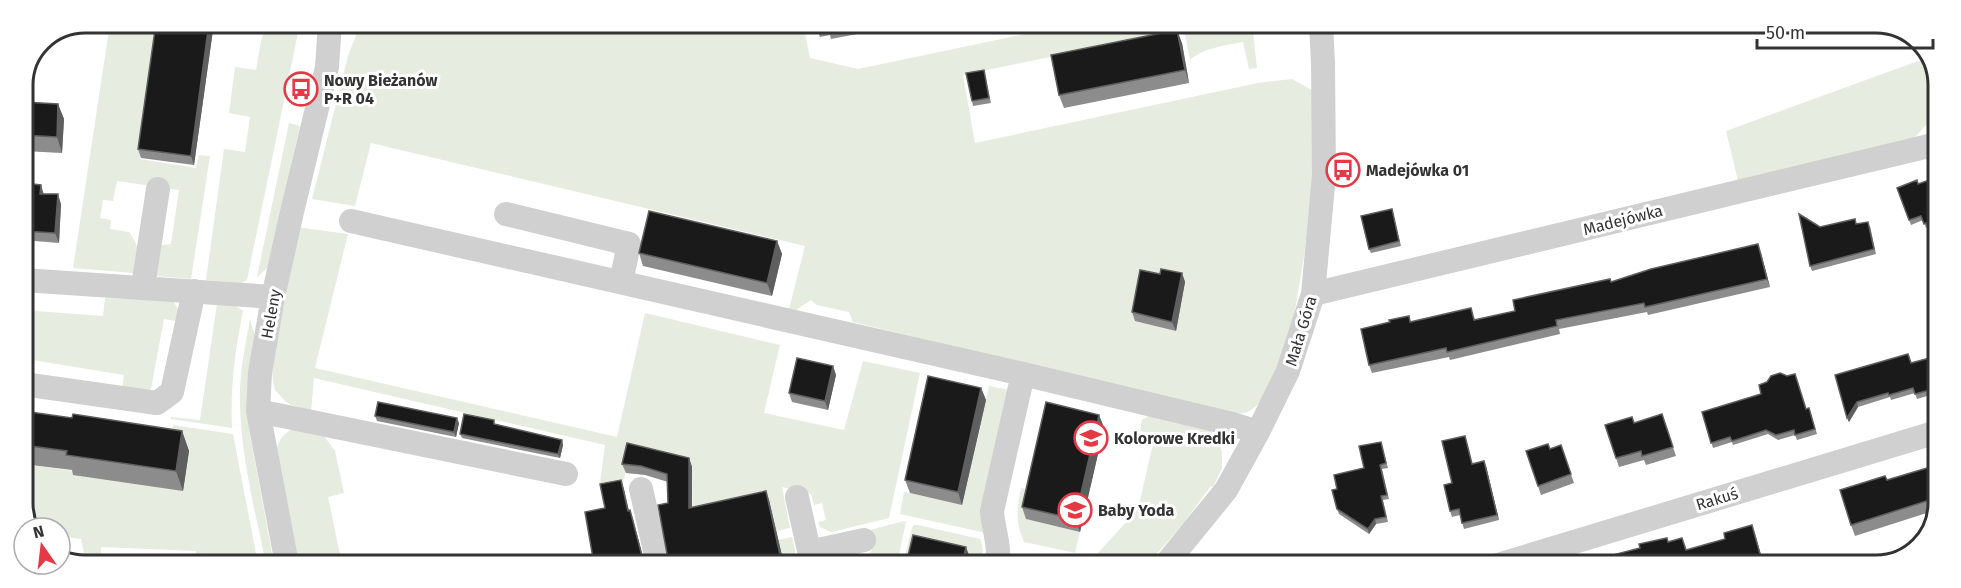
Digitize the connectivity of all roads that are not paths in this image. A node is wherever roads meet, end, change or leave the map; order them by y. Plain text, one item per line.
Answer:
1 (329, 33) edge
2 (343, 33) edge
3 (1321, 33) edge
4 (327, 67) junction
5 (1928, 146) edge
6 (158, 189) dead end
7 (506, 214) dead end
8 (351, 221) dead end
9 (33, 281) edge
10 (621, 282) junction
11 (143, 287) junction
12 (194, 291) junction
13 (1313, 294) junction
14 (273, 297) junction
15 (1023, 374) junction
16 (33, 385) edge
17 (258, 411) junction
18 (1258, 432) junction
19 (1928, 435) edge
20 (566, 474) dead end
21 (641, 489) dead end
22 (797, 497) dead end
23 (864, 540) dead end
24 (285, 555) edge
25 (656, 555) edge
26 (810, 555) edge
27 (820, 555) edge
28 (998, 555) edge
29 (1173, 555) edge
30 (1531, 555) edge

1 - 4 street, Heleny
2 - 4 street, Heleny
3 - 13 street, Mała Góra
4 - 14 street, Heleny
5 - 13 street, Madejówka
6 - 11 street
7 - 10 street
8 - 10 street
9 - 11 street
10 - 15 street
11 - 12 street
12 - 14 street
12 - 16 street
13 - 18 street, Mała Góra
14 - 17 street, Heleny
15 - 18 street
15 - 28 street
17 - 20 street
17 - 24 street, Heleny
18 - 29 street, Mała Góra
19 - 30 street, Rakuś
21 - 25 street
22 - 26 street
23 - 27 street

